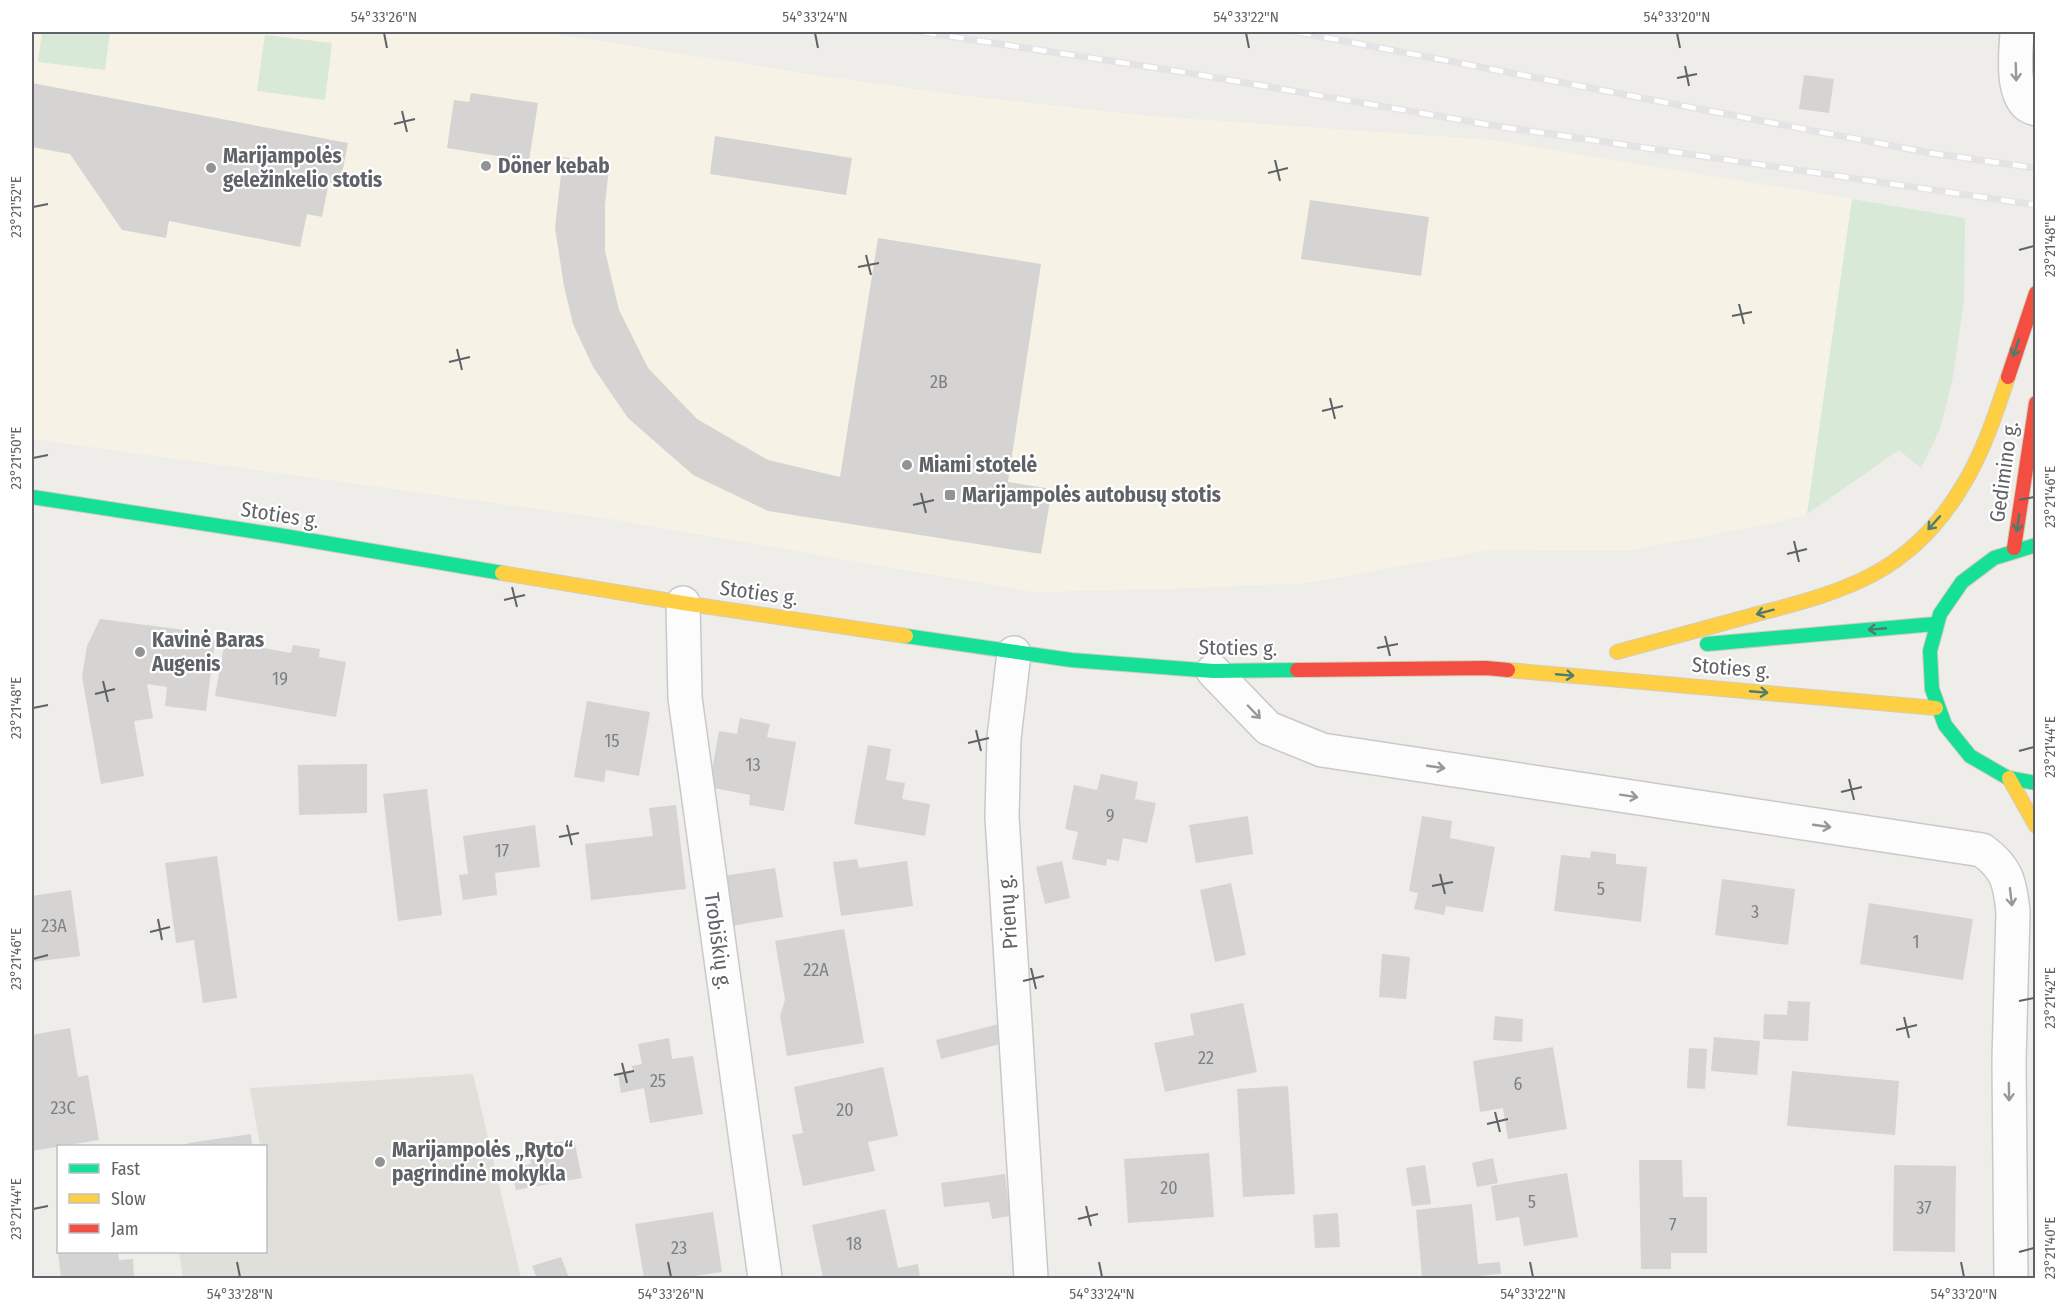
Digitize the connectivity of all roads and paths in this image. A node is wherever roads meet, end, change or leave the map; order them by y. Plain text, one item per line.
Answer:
1 (2017, 32) edge
2 (2033, 108) edge
3 (2036, 293) edge
4 (2036, 403) edge
5 (32, 497) edge
6 (2036, 545) edge
7 (2014, 548) junction
8 (683, 603) junction
9 (1935, 624) junction
10 (1014, 652) junction
11 (1551, 660) dead end
12 (1486, 668) junction
13 (1213, 671) junction
14 (1936, 708) junction
15 (2009, 778) junction
16 (2036, 783) edge
17 (2036, 826) edge
18 (765, 1278) edge
19 (1031, 1278) edge
20 (2011, 1278) edge

1 -> 2 street
3 - 9 main road, Stoties g.
4 -> 7 main road, Gedimino g.
5 - 8 main road, Stoties g.
6 - 7 main road
7 - 9 main road
8 - 10 main road, Stoties g.
8 - 18 street, Trobiškių g.
9 - 14 main road
10 - 13 main road, Stoties g.
10 - 19 street, Prienų g.
11 - 12 main road, Stoties g.
12 - 13 main road, Stoties g.
12 -> 14 main road, Stoties g.
13 -> 20 street
14 - 15 main road
15 - 16 main road
15 - 17 main road

